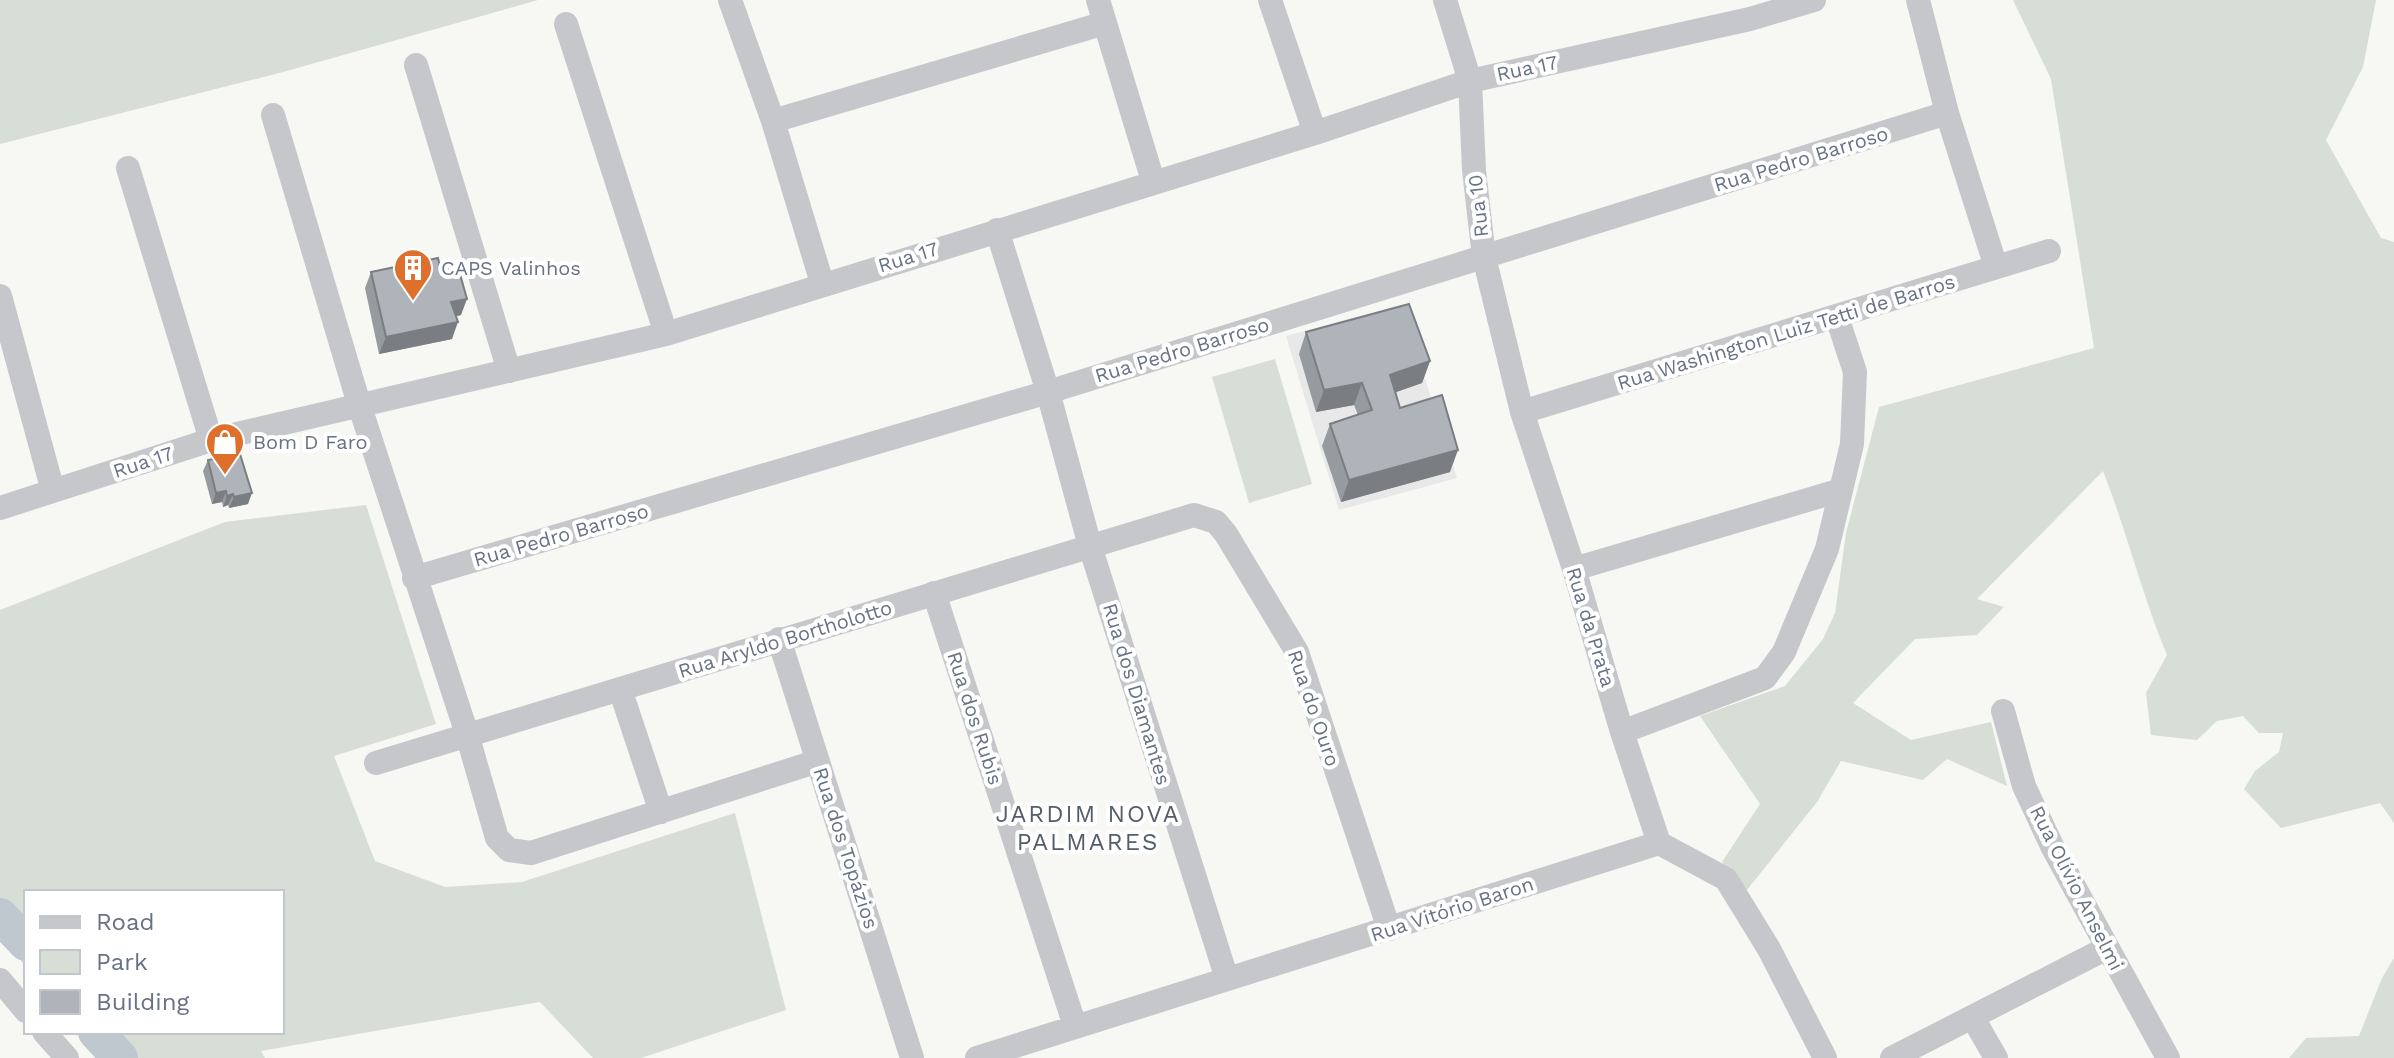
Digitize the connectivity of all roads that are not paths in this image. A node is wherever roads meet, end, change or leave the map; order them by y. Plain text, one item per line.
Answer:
1 (730, 0) edge
2 (1270, 0) edge
3 (1445, 0) edge
4 (1814, 0) edge
5 (1918, 0) edge
6 (1744, 10) edge
7 (1101, 12) edge
8 (566, 24) dead end
9 (416, 65) dead end
10 (1470, 81) junction
11 (1947, 113) junction
12 (273, 115) dead end
13 (773, 121) junction
14 (1315, 133) junction
15 (128, 168) dead end
16 (1153, 181) junction
17 (997, 230) junction
18 (2049, 251) dead end
19 (1484, 257) junction
20 (1996, 267) junction
21 (822, 283) junction
22 (0, 296) edge
23 (1837, 317) junction
24 (666, 334) junction
25 (509, 371) junction
26 (1048, 392) junction
27 (359, 404) junction
28 (1522, 412) junction
29 (211, 440) junction
30 (1841, 490) junction
31 (53, 491) junction
32 (0, 508) edge
33 (1194, 515) joint
34 (1090, 546) junction
35 (1574, 569) junction
36 (414, 578) junction
37 (934, 593) junction
38 (779, 639) junction
39 (620, 689) junction
40 (2003, 711) dead end
41 (1622, 732) junction
42 (467, 734) junction
43 (818, 761) junction
44 (376, 763) dead end
45 (661, 812) junction
46 (1659, 843) junction
47 (1389, 929) junction
48 (2107, 948) junction
49 (1227, 979) junction
50 (0, 980) edge
51 (24, 1009) edge
52 (1973, 1018) junction
53 (1075, 1026) junction
54 (46, 1034) edge
55 (67, 1058) edge
56 (912, 1058) edge
57 (977, 1058) edge
58 (1825, 1058) edge
59 (1892, 1058) edge
60 (1996, 1058) edge
61 (2168, 1058) edge

1 - 13 street
2 - 14 street
3 - 10 street, Rua 10
4 - 6 street, Rua 17
5 - 11 street
6 - 10 street, Rua 17
7 - 13 street
7 - 16 street
8 - 24 street
9 - 25 street
10 - 14 street, Rua 17
10 - 19 street, Rua 10
11 - 19 street, Rua Pedro Barroso
11 - 20 street
12 - 27 street
13 - 21 street
14 - 16 street, Rua 17
15 - 29 street
16 - 17 street, Rua 17
17 - 21 street, Rua 17
17 - 26 street, Rua dos Diamantes
18 - 20 street, Rua Washington Luiz Tetti de Barros
19 - 26 street, Rua Pedro Barroso
19 - 28 street, Rua 10
20 - 23 street, Rua Washington Luiz Tetti de Barros
21 - 24 street, Rua 17
22 - 31 street
23 - 28 street, Rua Washington Luiz Tetti de Barros
23 - 30 street
24 - 25 street, Rua 17
25 - 27 street, Rua 17
26 - 34 street, Rua dos Diamantes
26 - 36 street, Rua Pedro Barroso
27 - 29 street, Rua 17
27 - 36 street
28 - 35 street, Rua da Prata
29 - 31 street, Rua 17
30 - 35 street
30 - 41 street
31 - 32 street, Rua 17
33 - 34 street, Rua Aryldo Bortholotto
33 - 47 street, Rua do Ouro
34 - 37 street, Rua Aryldo Bortholotto
34 - 49 street, Rua dos Diamantes
35 - 41 street, Rua da Prata
36 - 42 street
37 - 38 street, Rua Aryldo Bortholotto
37 - 53 street, Rua dos Rubis
38 - 39 street, Rua Aryldo Bortholotto
38 - 43 street, Rua dos Topázios
39 - 42 street, Rua Aryldo Bortholotto
39 - 45 street
40 - 48 street, Rua Olívio Anselmi
41 - 46 street, Rua da Prata
42 - 44 street, Rua Aryldo Bortholotto
42 - 45 street
43 - 45 street
43 - 56 street, Rua dos Topázios
46 - 47 street, Rua Vitório Baron
46 - 58 street
47 - 49 street, Rua Vitório Baron
48 - 52 street
48 - 61 street, Rua Olívio Anselmi
49 - 53 street, Rua Vitório Baron
50 - 51 street
52 - 59 street
52 - 60 street
53 - 57 street, Rua Vitório Baron
54 - 55 street

